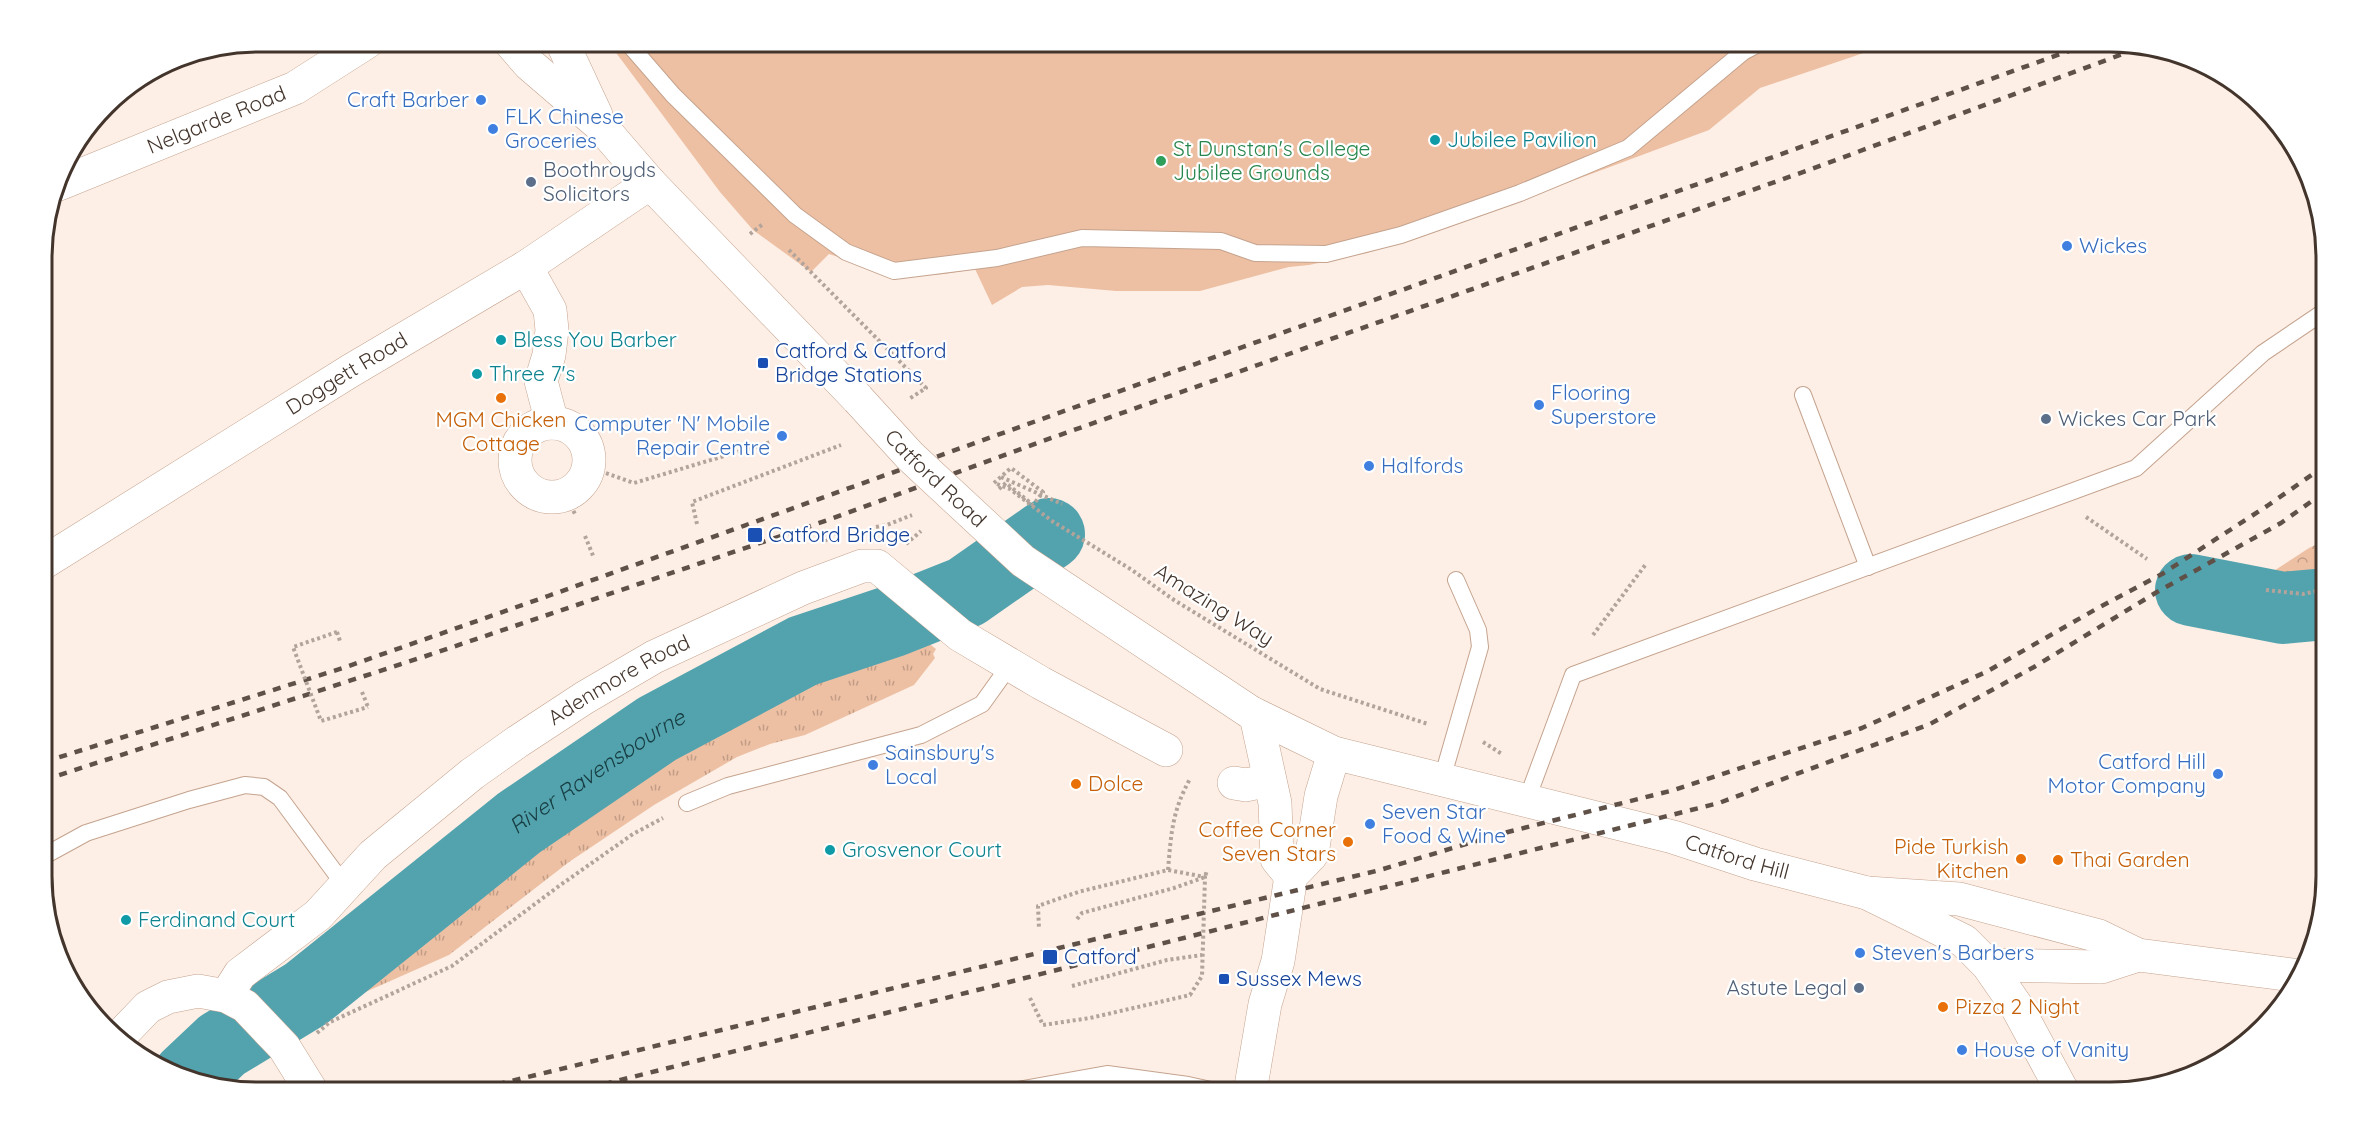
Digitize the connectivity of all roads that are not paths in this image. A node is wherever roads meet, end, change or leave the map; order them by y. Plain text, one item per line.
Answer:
1 (1743, 52) edge
2 (351, 53) edge
3 (519, 53) edge
4 (567, 53) edge
5 (637, 53) edge
6 (600, 125) junction
7 (68, 180) edge
8 (650, 183) junction
9 (526, 267) junction
10 (2316, 317) edge
11 (1803, 395) dead end
12 (552, 423) junction
13 (53, 557) edge
14 (1868, 567) junction
15 (1456, 580) dead end
16 (1010, 665) junction
17 (1253, 714) junction
18 (1166, 750) dead end
19 (1334, 753) junction
20 (1442, 779) junction
21 (1269, 780) junction
22 (1234, 783) dead end
23 (1526, 802) junction
24 (687, 803) road end
25 (52, 852) edge
26 (1291, 876) junction
27 (345, 886) junction
28 (1867, 893) junction
29 (2138, 955) junction
30 (1988, 965) junction
31 (2291, 975) edge
32 (235, 1001) junction
33 (124, 1031) edge
34 (1252, 1081) edge
35 (2057, 1081) edge
36 (305, 1082) edge
37 (1065, 1082) edge
38 (1162, 1082) edge

1 - 5 lane
2 - 7 main road, Nelgarde Road
3 - 6 main road, Catford Road
4 - 6 main road, Catford Road
6 - 8 main road, Catford Road
8 - 9 main road, Doggett Road
8 - 17 main road, Catford Road, bridge
9 - 12 main road
9 - 13 main road, Doggett Road
10 - 14 lane
11 - 14 lane
12 - 12 main road
14 - 23 lane
15 - 20 lane
16 - 18 main road, Adenmore Road
16 - 24 lane
16 - 27 main road, Adenmore Road
17 - 19 main road, Catford Road
17 - 21 main road
19 - 20 main road, Catford Hill
19 - 26 main road
20 - 23 main road, Catford Hill
21 - 22 main road
21 - 26 main road
23 - 28 main road, Catford Hill
25 - 27 lane
26 - 34 main road
27 - 32 main road, Adenmore Road
28 - 29 main road, Catford Hill
28 - 30 main road
29 - 30 main road, Catford Hill
29 - 31 main road, Catford Hill
30 - 35 main road
32 - 33 main road
32 - 36 main road
37 - 38 lane

